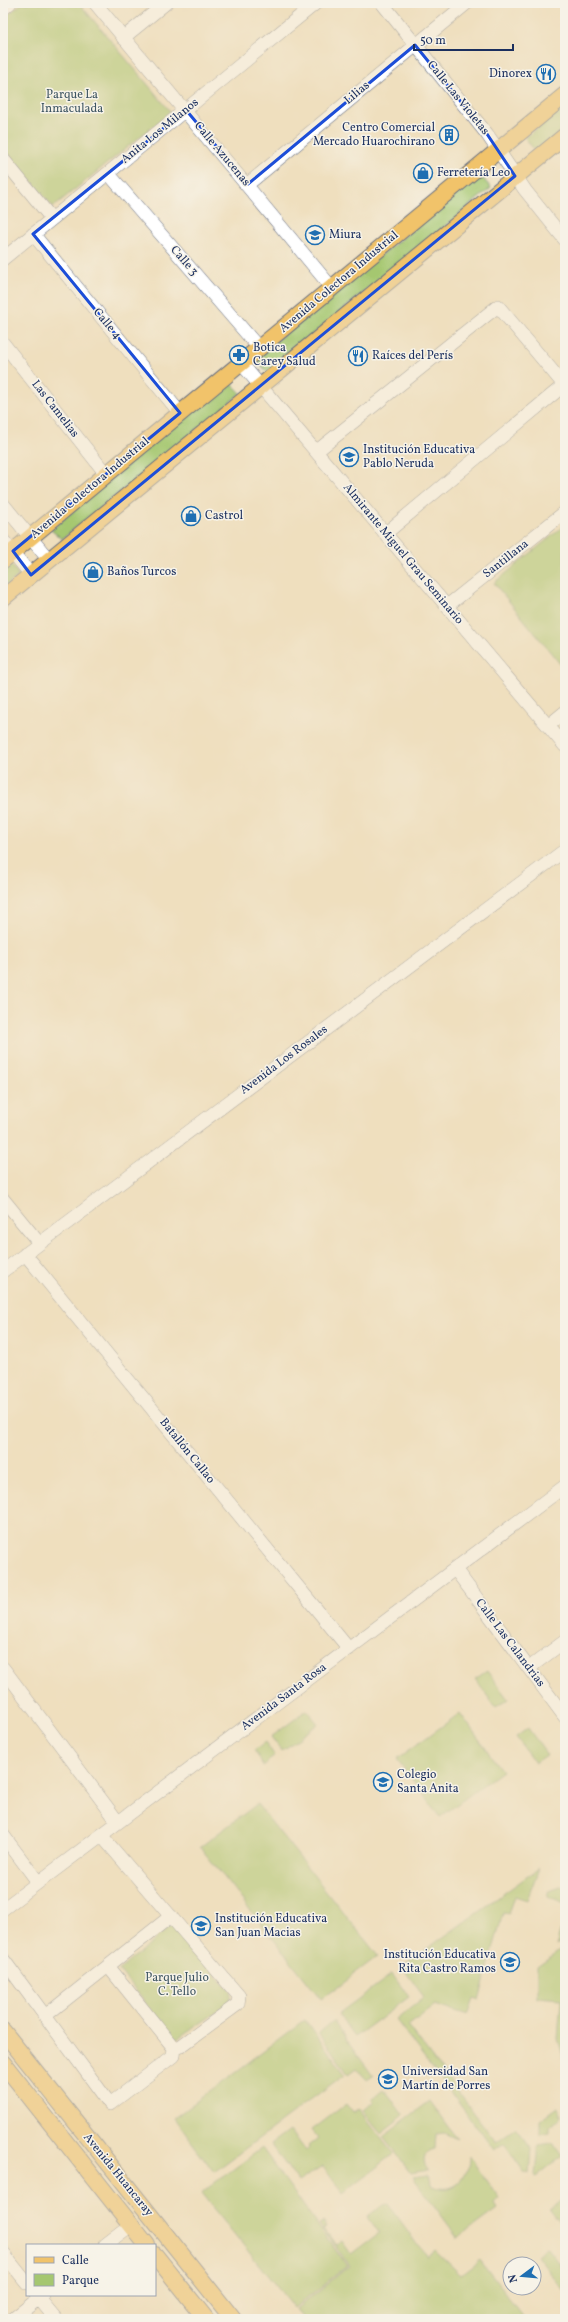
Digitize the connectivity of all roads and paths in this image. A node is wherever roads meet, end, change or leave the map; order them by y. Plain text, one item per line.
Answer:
1 (10, 3) edge
2 (95, 3) edge
3 (166, 3) edge
4 (316, 3) edge
5 (382, 3) edge
6 (467, 3) edge
7 (3, 9) edge
8 (123, 38) junction
9 (416, 45) junction
10 (565, 95) edge
11 (186, 110) junction
12 (565, 136) edge
13 (499, 150) junction
14 (3, 159) edge
15 (108, 173) junction
16 (515, 176) junction
17 (248, 184) junction
18 (52, 219) junction
19 (33, 234) junction
20 (565, 240) edge
21 (3, 259) edge
22 (332, 288) junction
23 (3, 343) edge
24 (259, 348) junction
25 (241, 363) junction
26 (565, 385) edge
27 (261, 386) junction
28 (180, 413) junction
29 (317, 451) junction
30 (106, 474) junction
31 (3, 504) edge
32 (565, 512) edge
33 (386, 533) junction
34 (30, 537) junction
35 (6, 550) edge
36 (49, 560) junction
37 (31, 575) junction
38 (3, 598) edge
39 (447, 606) junction
40 (565, 712) edge
41 (548, 726) junction
42 (565, 746) edge
43 (565, 850) edge
44 (3, 1199) edge
45 (40, 1243) junction
46 (25, 1254) junction
47 (3, 1271) edge
48 (565, 1486) edge
49 (455, 1569) junction
50 (565, 1641) edge
51 (349, 1649) junction
52 (3, 1668) edge
53 (529, 1668) junction
54 (565, 1717) edge
55 (118, 1822) junction
56 (3, 1835) edge
57 (101, 1835) junction
58 (38, 1882) junction
59 (3, 1908) edge
60 (171, 1916) junction
61 (3, 1959) edge
62 (108, 1966) junction
63 (45, 2016) junction
64 (3, 2031) edge
65 (174, 2048) junction
66 (3, 2063) edge
67 (131, 2224) junction
68 (106, 2244) edge
69 (146, 2244) edge
70 (3, 2253) edge
71 (156, 2256) edge
72 (26, 2283) edge
73 (39, 2296) edge
74 (13, 2319) edge
75 (56, 2319) edge
76 (206, 2319) edge
77 (233, 2319) edge

1 - 7 street
2 - 8 street, Calle Azucenas
3 - 8 street
4 - 11 street, Anita Los Milanos
5 - 9 street, Calle Las Violetas
6 - 9 street, Lilias
8 - 11 street, Calle Azucenas
9 - 13 street, Calle Las Violetas
9 - 17 street, Lilias
10 - 13 main road, Avenida Colectora Industrial
11 - 15 street, Anita Los Milanos
11 - 17 street, Calle Azucenas
12 - 16 main road
13 - 16 street, Calle Las Violetas
13 - 22 main road, Avenida Colectora Industrial
14 - 18 street
15 - 18 street, Anita Los Milanos
15 - 24 street, Calle 3
16 - 20 street, Calle Las Violetas
16 - 27 main road
17 - 22 street, Calle Azucenas
18 - 19 street, Anita Los Milanos
19 - 21 street, Anita Los Milanos
19 - 28 street, Calle 4
22 - 24 main road, Avenida Colectora Industrial
23 - 30 street, Las Camelias
24 - 25 main road, Avenida Colectora Industrial
25 - 27 street, Almirante Miguel Grau Seminario
25 - 28 main road, Avenida Colectora Industrial
26 - 29 street
26 - 33 street
27 - 29 street, Almirante Miguel Grau Seminario
27 - 36 main road
28 - 30 main road, Avenida Colectora Industrial
29 - 33 street, Almirante Miguel Grau Seminario
30 - 34 main road, Avenida Colectora Industrial
31 - 34 street
32 - 39 street, Santillana
33 - 39 street, Almirante Miguel Grau Seminario
34 - 35 main road, Avenida Colectora Industrial
34 - 36 street
35 - 37 street
36 - 37 main road
37 - 38 main road
39 - 41 street, Almirante Miguel Grau Seminario
40 - 41 street
41 - 42 street, Almirante Miguel Grau Seminario
43 - 45 street, Avenida Los Rosales
44 - 45 street
45 - 46 street, Avenida Los Rosales
46 - 47 street, Avenida Los Rosales
46 - 51 street, Batallón Callao
48 - 49 street, Avenida Santa Rosa
49 - 51 street, Avenida Santa Rosa
49 - 53 street, Calle Las Calandrias
50 - 53 street
51 - 55 street, Avenida Santa Rosa
52 - 55 street
53 - 54 street, Calle Las Calandrias
55 - 57 street, Avenida Santa Rosa
56 - 58 street
57 - 58 street, Avenida Santa Rosa
57 - 60 street
58 - 59 street, Avenida Santa Rosa
60 - 62 street
60 - 65 street
61 - 63 street
62 - 63 street
62 - 65 street
63 - 65 street
64 - 77 main road, Avenida Huancaray
66 - 67 main road, Avenida Huancaray
67 - 68 street
67 - 69 main road, Avenida Huancaray
70 - 72 street
71 - 76 main road
73 - 74 street
73 - 75 street

